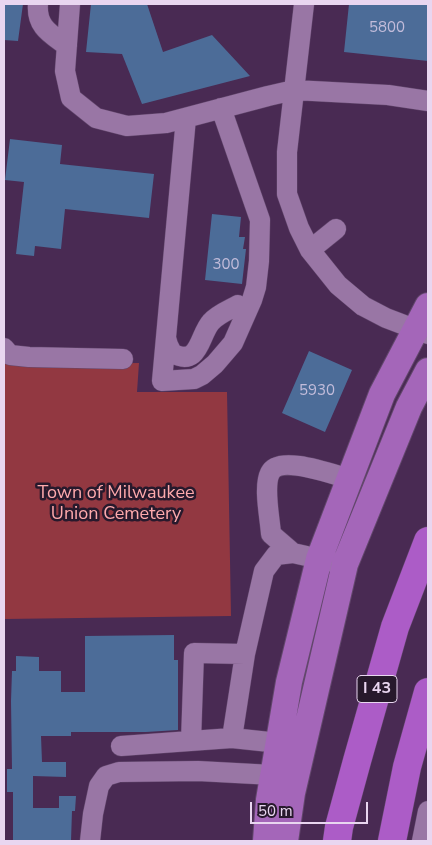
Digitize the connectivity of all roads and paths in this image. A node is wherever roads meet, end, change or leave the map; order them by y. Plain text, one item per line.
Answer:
1 (38, 4) edge
2 (70, 4) edge
3 (304, 4) edge
4 (67, 46) junction
5 (294, 90) junction
6 (428, 100) edge
7 (221, 108) junction
8 (186, 118) junction
9 (234, 144) junction
10 (336, 229) dead end
11 (310, 250) junction
12 (428, 306) edge
13 (422, 332) edge
14 (165, 345) junction
15 (4, 348) edge
16 (123, 358) dead end
17 (428, 371) edge
18 (350, 479) junction
19 (428, 541) edge
20 (293, 553) junction
21 (319, 559) junction
22 (345, 564) junction
23 (245, 654) junction
24 (428, 692) edge
25 (232, 738) junction
26 (191, 741) junction
27 (279, 743) junction
28 (121, 746) dead end
29 (273, 776) junction
30 (428, 811) edge
31 (90, 841) edge
32 (266, 841) edge
33 (285, 841) edge
34 (337, 841) edge
35 (392, 841) edge
36 (422, 841) edge

1 - 4 street
2 - 4 street
3 - 5 street
4 - 8 street
5 - 6 street
5 - 7 street
5 - 11 street
7 - 8 street
7 - 9 street
8 - 14 street
9 - 14 street
9 - 14 street
10 - 11 street
11 - 13 street
12 - 13 main road
13 - 18 main road
15 - 16 street
17 - 22 main road
18 - 20 street
18 - 21 main road
19 - 34 highway, I 43
20 - 21 street
20 - 23 street
21 - 22 street
21 - 27 main road
22 - 33 main road
23 - 25 street
23 - 26 street
24 - 35 highway
25 - 26 street
25 - 27 street
26 - 28 street
27 - 29 main road
29 - 31 street
29 - 32 main road
30 - 36 street

